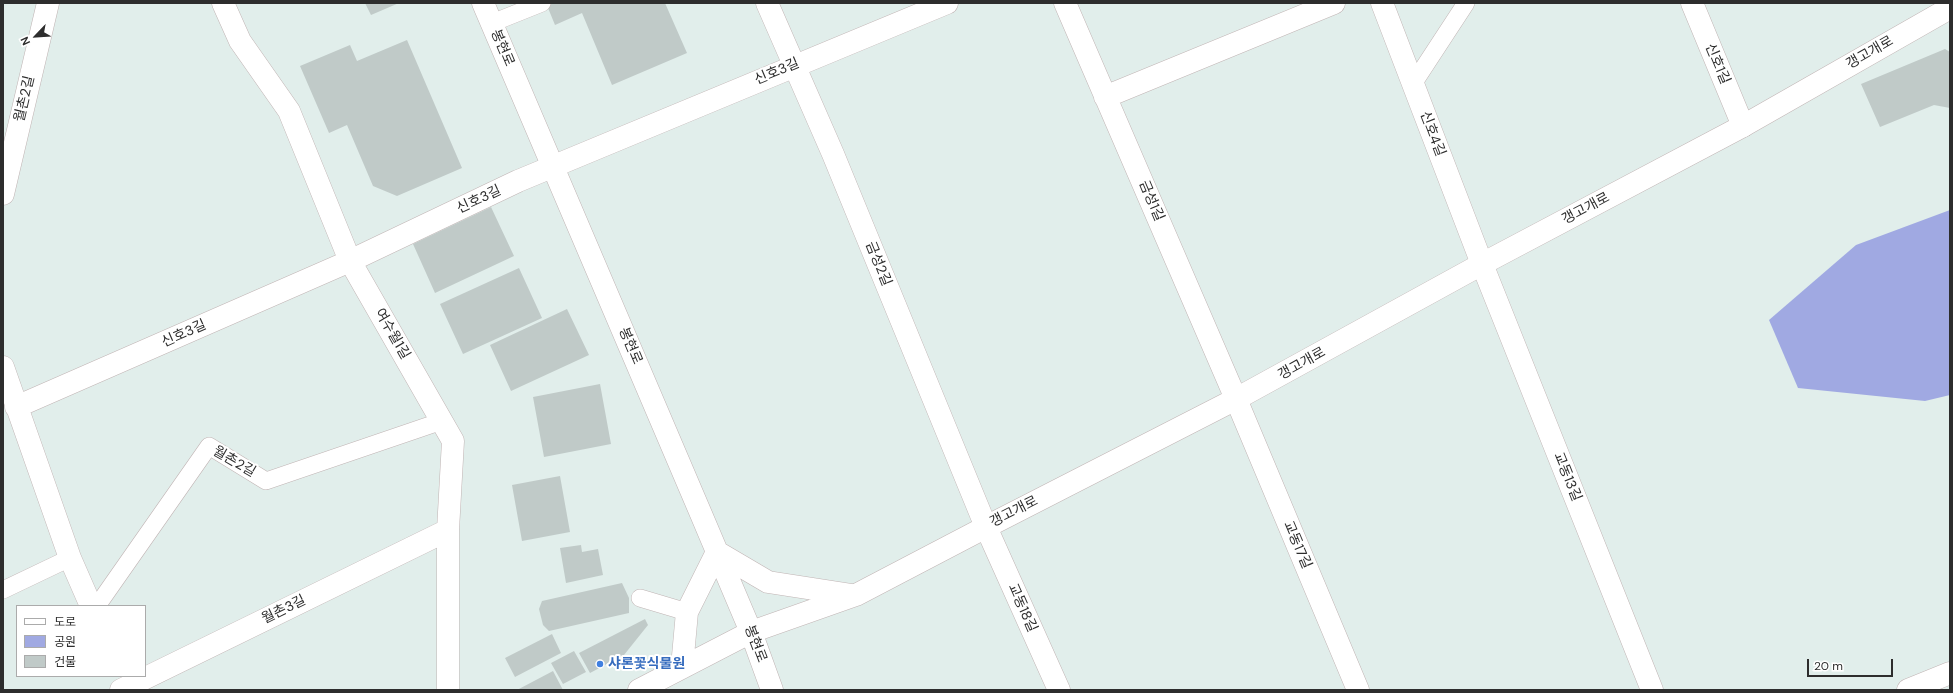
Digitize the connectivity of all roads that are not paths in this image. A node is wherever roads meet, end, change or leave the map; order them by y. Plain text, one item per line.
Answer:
1 (48, 3) edge
2 (223, 3) edge
3 (483, 3) edge
4 (542, 3) edge
5 (767, 3) edge
6 (947, 3) edge
7 (1065, 3) edge
8 (1334, 3) edge
9 (1382, 3) edge
10 (1466, 3) edge
11 (1692, 3) edge
12 (1950, 8) edge
13 (492, 23) junction
14 (794, 65) junction
15 (1413, 84) junction
16 (1106, 97) junction
17 (1743, 126) junction
18 (553, 166) junction
19 (3, 194) edge
20 (350, 261) junction
21 (1482, 264) junction
22 (3, 367) edge
23 (1236, 399) junction
24 (16, 407) junction
25 (442, 421) junction
26 (986, 527) junction
27 (448, 530) junction
28 (717, 552) junction
29 (70, 558) junction
30 (3, 590) edge
31 (856, 595) junction
32 (640, 598) dead end
33 (91, 605) edge
34 (98, 605) edge
35 (687, 612) junction
36 (750, 632) junction
37 (682, 667) junction
38 (146, 676) edge
39 (144, 677) edge
40 (1941, 680) edge
41 (125, 686) edge
42 (448, 690) edge
43 (639, 690) edge
44 (772, 690) edge
45 (1059, 690) edge
46 (1358, 690) edge
47 (1652, 690) edge
48 (1908, 690) edge

1 - 19 street, 월촌2길
2 - 20 street, 여수월1길
3 - 13 street, 봉현로
4 - 13 lane
5 - 14 street, 금성2길
6 - 14 street, 신호3길
7 - 16 street, 금성1길
8 - 16 street
9 - 15 street, 신호4길
10 - 15 lane
11 - 17 street, 신호1길
12 - 17 street, 갱고개로
13 - 18 street, 봉현로
14 - 18 street, 신호3길
14 - 26 street, 금성2길
15 - 21 street, 신호4길
16 - 23 street, 금성1길
17 - 21 street, 갱고개로
18 - 20 street, 신호3길
18 - 28 street, 봉현로
20 - 24 street, 신호3길
20 - 25 street, 여수월1길
21 - 23 street, 갱고개로
21 - 47 street, 교동13길
22 - 24 street
23 - 26 street, 갱고개로
23 - 46 street, 교동17길
24 - 29 street
25 - 27 street, 여수월1길
25 - 34 lane, 월촌2길
26 - 31 street, 갱고개로
26 - 45 street, 교동18길
27 - 38 street, 월촌3길
27 - 42 street, 여수월1길
28 - 31 street
28 - 35 street
28 - 36 street, 봉현로
29 - 30 lane
29 - 33 street
31 - 36 street, 갱고개로
32 - 35 lane
35 - 37 street
36 - 37 street, 갱고개로
36 - 44 street, 봉현로
37 - 43 street, 갱고개로
39 - 41 street, 월촌3길
40 - 48 street

